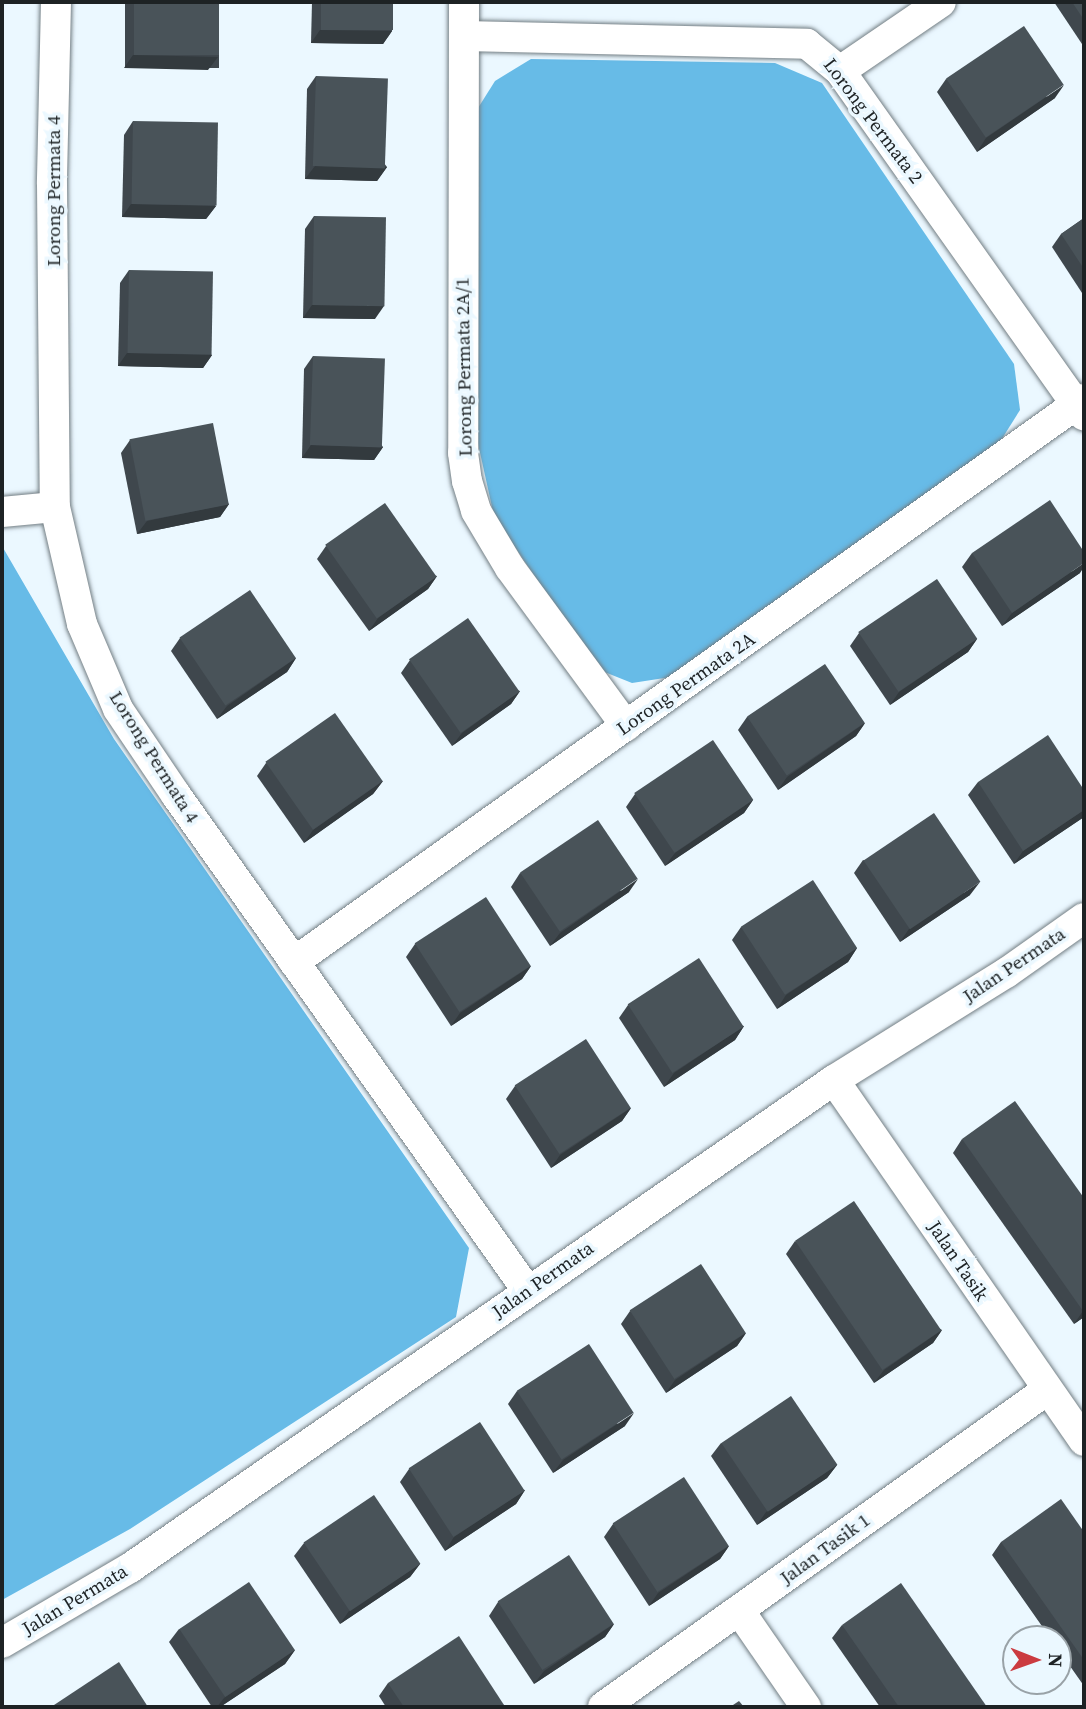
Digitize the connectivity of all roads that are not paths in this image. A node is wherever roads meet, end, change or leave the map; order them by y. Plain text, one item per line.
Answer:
1 (56, 2) edge
2 (464, 2) edge
3 (941, 2) edge
4 (464, 36) junction
5 (840, 71) junction
6 (1082, 406) edge
7 (55, 507) junction
8 (2, 512) edge
9 (626, 726) junction
10 (1084, 918) edge
11 (295, 962) junction
12 (834, 1080) junction
13 (527, 1290) junction
14 (1047, 1390) junction
15 (1084, 1441) edge
16 (739, 1610) junction
17 (2, 1643) edge
18 (603, 1707) edge
19 (806, 1707) edge

1 - 7 street, Lorong Permata 4
2 - 4 street, Lorong Permata 2A/1
3 - 5 street
4 - 5 street, Lorong Permata 2
4 - 9 street, Lorong Permata 2A/1
5 - 6 street, Lorong Permata 2
6 - 9 street, Lorong Permata 2A
7 - 8 street
7 - 11 street, Lorong Permata 4
9 - 11 street, Lorong Permata 2A
10 - 12 street, Jalan Permata
11 - 13 street, Lorong Permata 4
12 - 13 street, Jalan Permata
12 - 14 street, Jalan Tasik
13 - 17 street, Jalan Permata
14 - 15 street, Jalan Tasik
14 - 16 street, Jalan Tasik 1
16 - 18 street, Jalan Tasik 1
16 - 19 street

